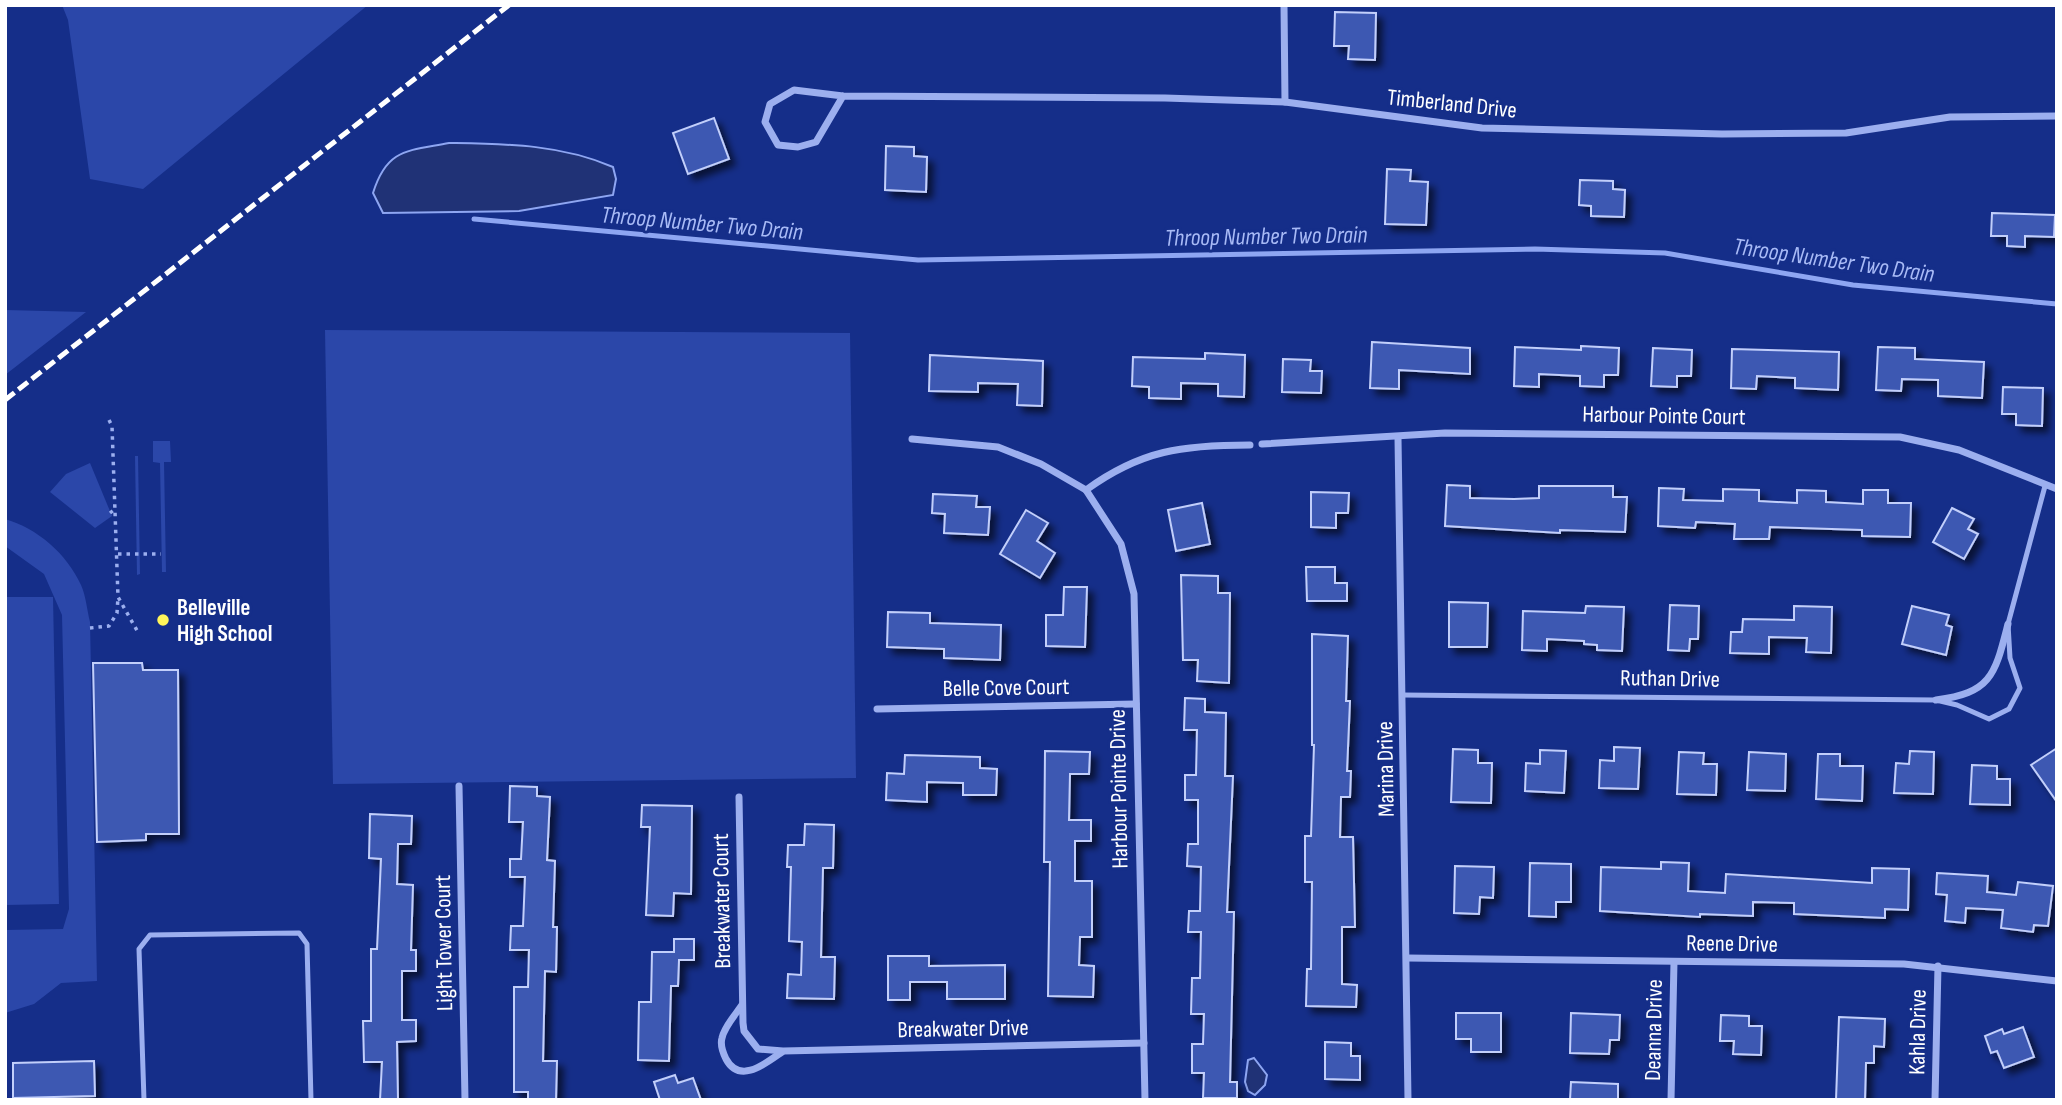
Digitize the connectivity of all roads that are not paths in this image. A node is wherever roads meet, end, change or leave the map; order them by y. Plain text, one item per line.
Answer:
1 (1284, 5) edge
2 (843, 96) junction
3 (1284, 102) junction
4 (2057, 116) edge
5 (1398, 438) junction
6 (912, 439) dead end
7 (1262, 444) dead end
8 (1250, 445) dead end
9 (2045, 486) junction
10 (2057, 489) edge
11 (1086, 490) junction
12 (2008, 624) junction
13 (1403, 695) junction
14 (1936, 700) junction
15 (1136, 704) junction
16 (877, 709) dead end
17 (458, 786) dead end
18 (739, 797) dead end
19 (1406, 958) junction
20 (1674, 962) junction
21 (1938, 965) junction
22 (2057, 981) edge
23 (742, 1005) junction
24 (1144, 1043) junction
25 (783, 1051) junction
26 (144, 1100) edge
27 (311, 1100) edge
28 (465, 1100) edge
29 (1145, 1100) edge
30 (1408, 1100) edge
31 (1671, 1100) edge
32 (1935, 1100) edge

1 - 3 street
2 - 2 street, Timberland Drive
2 - 3 street, Timberland Drive
3 - 4 street, Timberland Drive
5 - 7 street, Harbour Pointe Court
5 - 9 street, Harbour Pointe Court
5 - 13 street, Marina Drive
6 - 11 street
8 - 11 street
9 - 10 street, Harbour Pointe Court
9 - 12 lane, Ruthan Drive
11 - 15 street, Harbour Pointe Drive
12 - 14 street, Ruthan Drive
12 - 14 lane, Ruthan Drive
13 - 14 lane, Ruthan Drive
13 - 19 street, Marina Drive
15 - 16 street, Belle Cove Court
15 - 24 street, Harbour Pointe Drive
17 - 28 street, Light Tower Court
18 - 23 street, Breakwater Court
19 - 20 street, Reene Drive
19 - 30 street, Marina Drive
20 - 21 street, Reene Drive
20 - 31 street, Deanna Drive
21 - 22 street, Reene Drive
21 - 32 street, Kahla Drive
23 - 25 street, Breakwater Court
23 - 25 street
24 - 25 street, Breakwater Drive
24 - 29 street, Harbour Pointe Drive
26 - 27 lane

